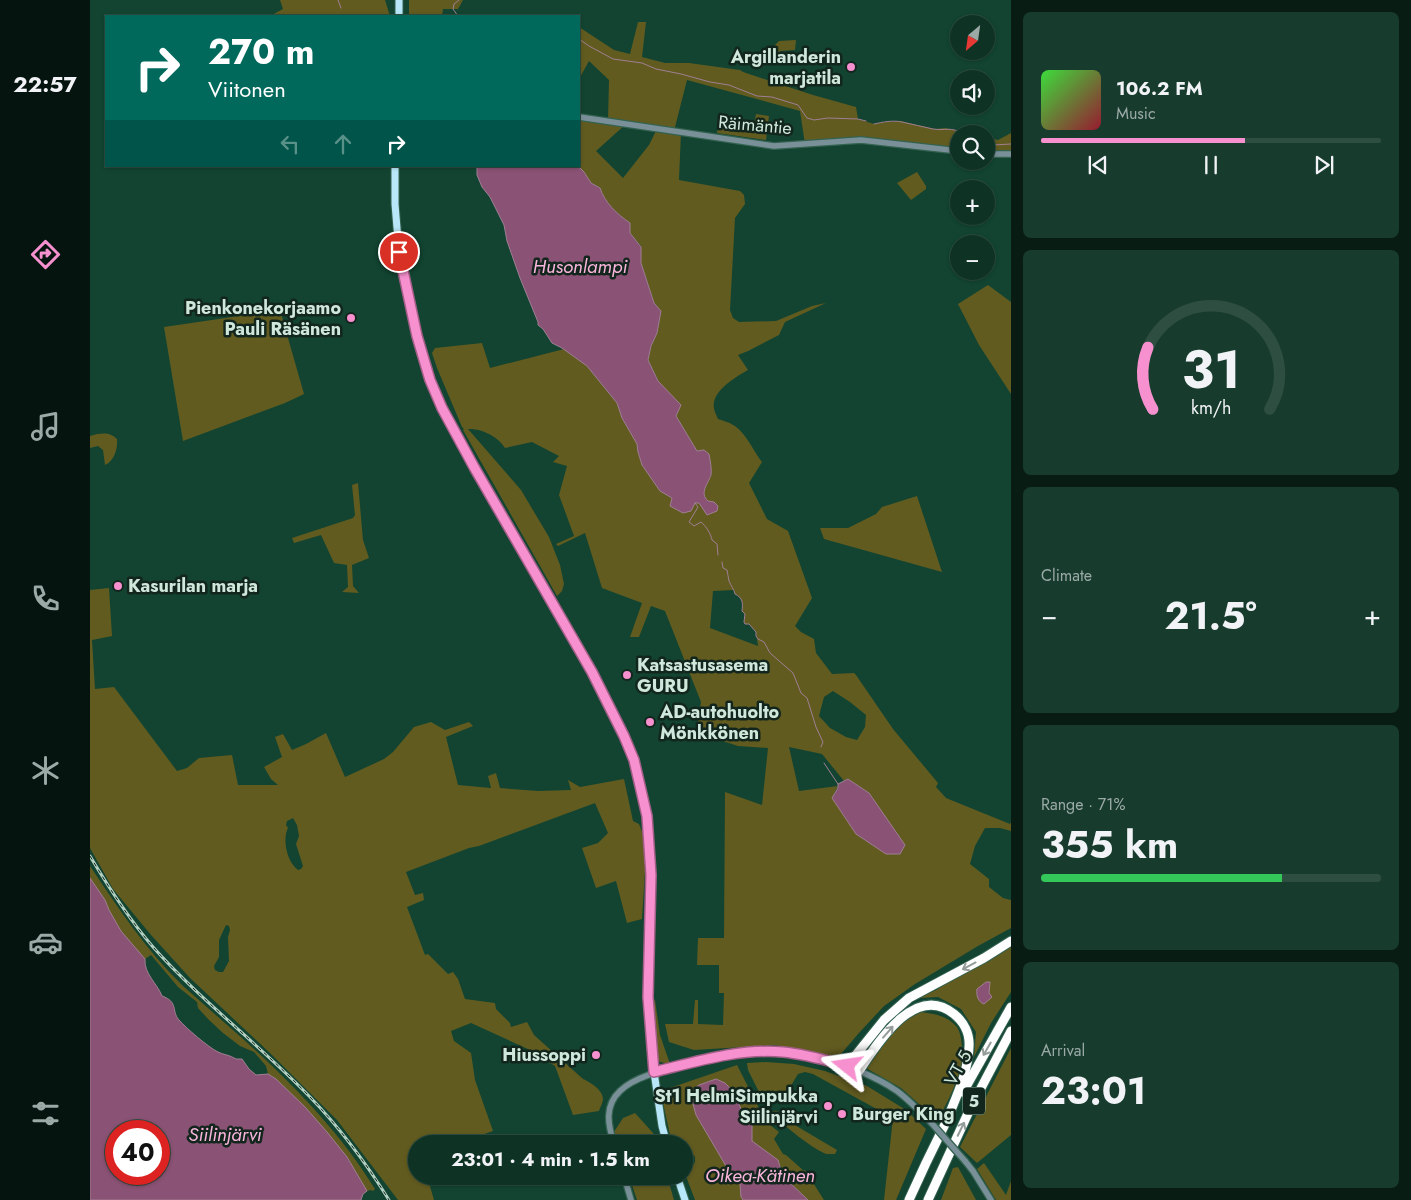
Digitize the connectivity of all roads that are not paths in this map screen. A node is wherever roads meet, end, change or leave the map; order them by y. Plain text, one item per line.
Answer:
1 (399, 0) edge
2 (399, 15) edge
3 (580, 117) edge
4 (950, 150) edge
5 (995, 154) edge
6 (1011, 154) edge
7 (395, 167) edge
8 (1011, 941) edge
9 (1011, 1007) edge
10 (1011, 1031) edge
11 (847, 1066) junction
12 (859, 1071) junction
13 (654, 1072) junction
14 (947, 1120) junction
15 (611, 1135) edge
16 (664, 1135) edge
17 (627, 1185) edge
18 (680, 1185) edge
19 (632, 1200) edge
20 (685, 1200) edge
21 (909, 1200) edge
22 (930, 1200) edge
23 (991, 1200) edge

1 - 2 main road
3 - 4 street, Räimäntie
5 - 6 street
7 - 13 main road
8 -> 11 highway
9 -> 14 highway, VT 5 / 5
22 -> 10 highway, VT 5 / 5
11 - 12 street
11 - 13 street
12 -> 14 highway
12 - 23 street, bridge
13 - 15 street
13 - 16 main road
14 - 21 highway, VT 5 / 5
17 - 19 street
18 - 20 main road

